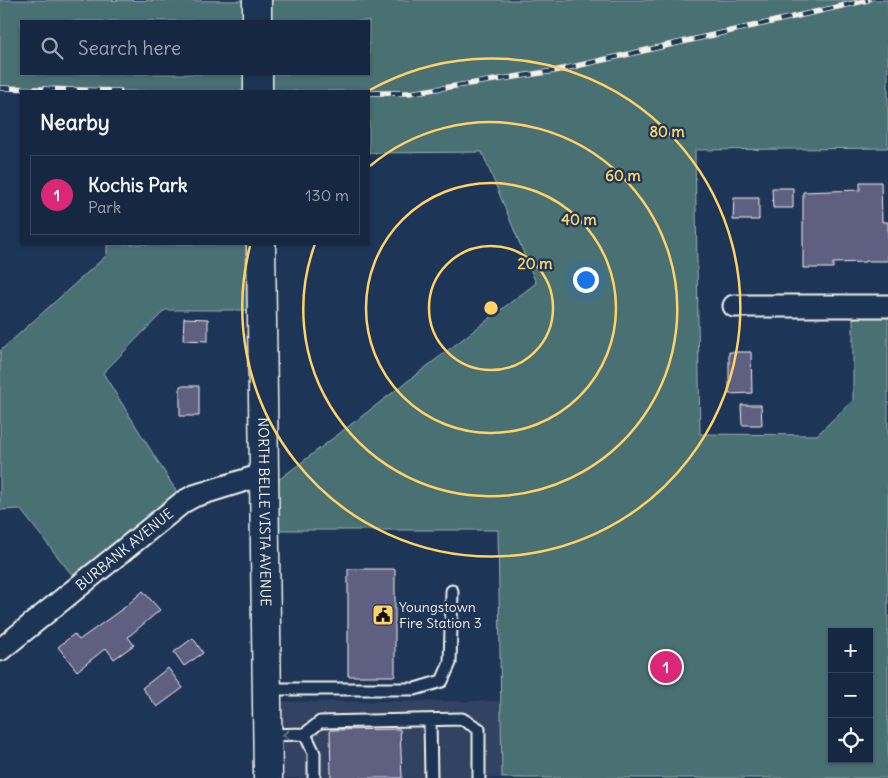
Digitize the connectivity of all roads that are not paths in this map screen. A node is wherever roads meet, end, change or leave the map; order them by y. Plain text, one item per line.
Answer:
1 (257, 0) edge
2 (258, 20) edge
3 (258, 75) edge
4 (258, 90) edge
5 (261, 245) edge
6 (734, 306) dead end
7 (888, 306) edge
8 (264, 476) junction
9 (452, 591) dead end
10 (0, 650) edge
11 (267, 688) junction
12 (430, 720) junction
13 (305, 734) junction
14 (267, 735) junction
15 (268, 778) edge
16 (314, 778) edge
17 (431, 778) edge
18 (479, 778) edge

1 - 2 street
3 - 4 street
5 - 8 street, NORTH BELLE VISTA AVENUE
6 - 7 street
8 - 10 street, BURBANK AVENUE
8 - 11 street, NORTH BELLE VISTA AVENUE
9 - 11 lane
11 - 14 street, NORTH BELLE VISTA AVENUE
12 - 13 lane
12 - 17 lane
12 - 18 lane
13 -> 14 lane
13 - 16 lane
14 - 15 street, NORTH BELLE VISTA AVENUE

